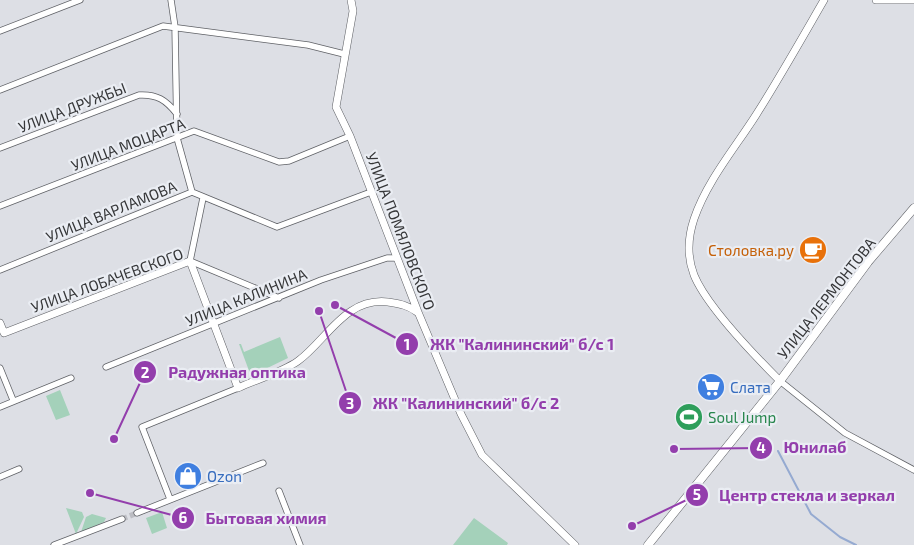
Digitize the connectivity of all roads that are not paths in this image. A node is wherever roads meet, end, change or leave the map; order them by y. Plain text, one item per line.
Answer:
1 (80, 0) edge
2 (171, 0) edge
3 (351, 0) edge
4 (824, 0) edge
5 (876, 0) edge
6 (914, 0) edge
7 (175, 27) junction
8 (0, 31) edge
9 (344, 54) junction
10 (0, 90) edge
11 (177, 114) junction
12 (350, 136) junction
13 (177, 138) junction
14 (0, 148) edge
15 (192, 192) junction
16 (371, 192) junction
17 (203, 198) junction
18 (0, 206) edge
19 (914, 208) edge
20 (397, 258) junction
21 (190, 261) junction
22 (0, 270) edge
23 (279, 298) junction
24 (418, 312) junction
25 (0, 323) edge
26 (213, 323) junction
27 (2, 334) edge
28 (106, 367) dead end
29 (0, 368) edge
30 (71, 378) dead end
31 (780, 380) junction
32 (238, 388) junction
33 (13, 400) junction
34 (0, 407) edge
35 (263, 463) dead end
36 (19, 469) dead end
37 (914, 470) edge
38 (0, 477) edge
39 (279, 491) dead end
40 (170, 499) junction
41 (137, 513) tunnel mouth
42 (122, 519) tunnel mouth
43 (68, 543) edge
44 (54, 545) edge
45 (300, 545) edge
46 (575, 545) edge
47 (648, 545) edge

1 - 8 street
2 - 7 street
3 - 9 street, УЛИЦА ПОМЯЛОВСКОГО
4 - 31 street
5 - 6 street
7 - 9 street
7 - 10 street
7 - 11 street
9 - 12 street, УЛИЦА ПОМЯЛОВСКОГО
11 - 13 street
11 - 14 street, УЛИЦА ДРУЖБЫ
12 - 13 street, УЛИЦА МОЦАРТА
12 - 16 street, УЛИЦА ПОМЯЛОВСКОГО
13 - 15 street
13 - 18 street, УЛИЦА МОЦАРТА
15 - 17 street, УЛИЦА ВАРЛАМОВА
15 - 22 street, УЛИЦА ВАРЛАМОВА
16 - 17 street, УЛИЦА ВАРЛАМОВА
16 - 20 street, УЛИЦА ПОМЯЛОВСКОГО
17 - 21 street
19 - 31 main road, УЛИЦА ЛЕРМОНТОВА
20 - 23 street, УЛИЦА КАЛИНИНА
20 - 24 street, УЛИЦА ПОМЯЛОВСКОГО
21 - 23 street, УЛИЦА ЛОБАЧЕВСКОГО
21 - 26 street
21 - 27 street, УЛИЦА ЛОБАЧЕВСКОГО
23 - 26 street, УЛИЦА КАЛИНИНА
24 - 32 street
24 - 46 street, УЛИЦА ПОМЯЛОВСКОГО
25 - 27 street
26 - 28 street, УЛИЦА КАЛИНИНА
26 - 32 street
29 - 33 street
30 - 33 street
31 - 37 street
31 - 47 main road, УЛИЦА ЛЕРМОНТОВА
32 - 40 street
33 - 34 street
35 - 40 street
36 - 38 street
39 - 45 street
40 - 41 street
42 - 43 street
43 - 44 street

